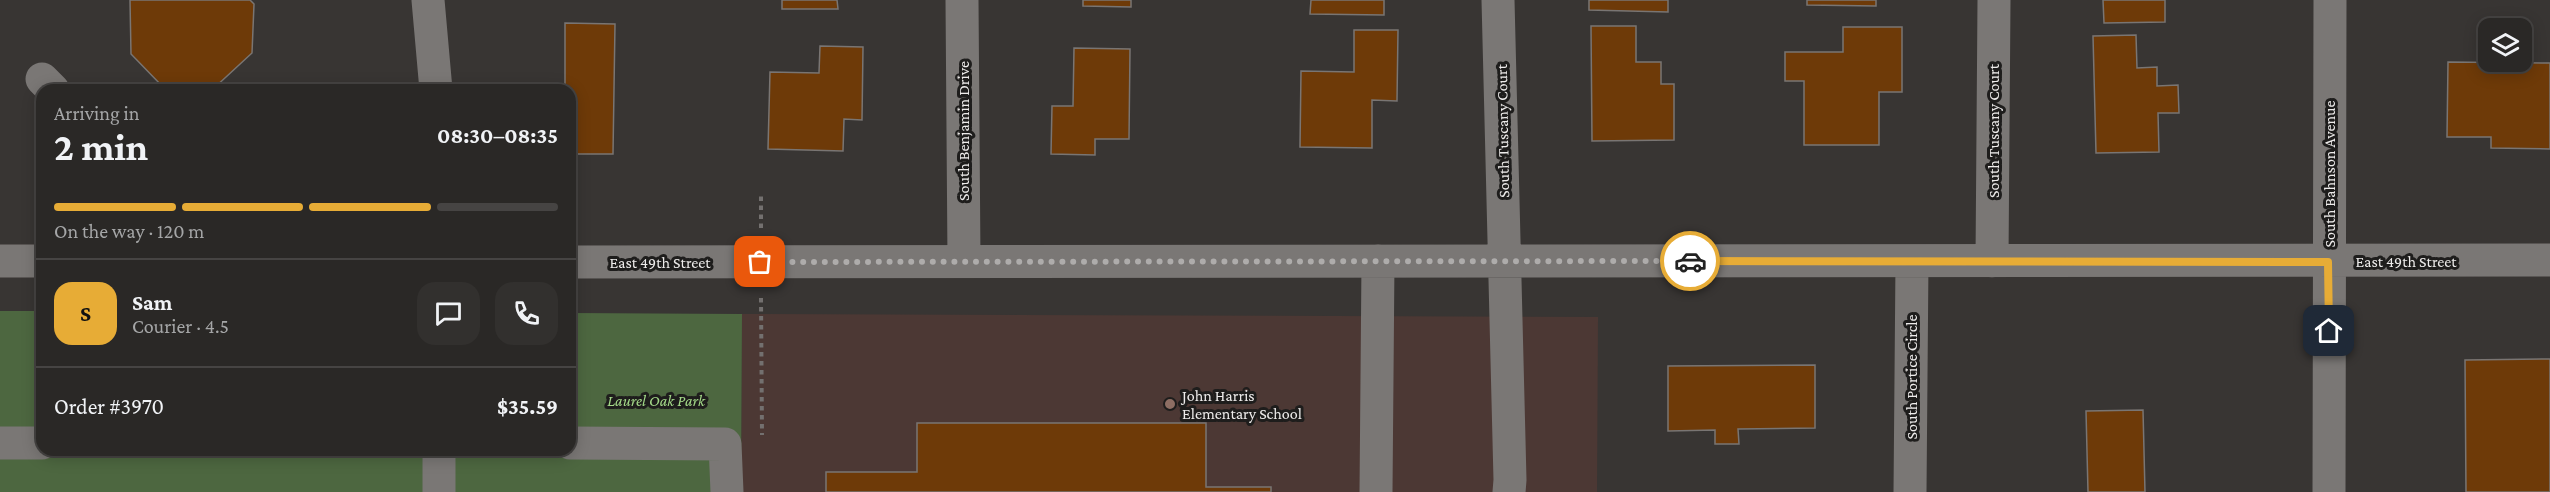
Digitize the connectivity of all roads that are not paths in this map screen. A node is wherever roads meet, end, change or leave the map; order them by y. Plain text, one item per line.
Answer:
1 (428, 0) edge
2 (962, 0) edge
3 (1498, 0) edge
4 (1994, 0) edge
5 (2330, 0) edge
6 (435, 84) edge
7 (2550, 260) edge
8 (0, 261) edge
9 (36, 261) edge
10 (964, 261) junction
11 (1378, 261) junction
12 (1505, 261) junction
13 (1912, 261) junction
14 (1992, 261) junction
15 (576, 262) edge
16 (2328, 262) junction
17 (0, 443) edge
18 (36, 443) edge
19 (576, 443) edge
20 (440, 456) edge
21 (439, 492) edge
22 (727, 492) edge
23 (1376, 492) edge
24 (1509, 492) edge
25 (1910, 492) edge
26 (2329, 492) edge

1 - 6 street
2 - 10 street, South Benjamin Drive
3 - 12 street, South Tuscany Court
4 - 14 street, South Tuscany Court
5 - 16 street, South Bahnson Avenue
7 - 16 street, East 49th Street
8 - 9 street
10 - 11 street, East 49th Street
10 - 15 street, East 49th Street
11 - 12 street, East 49th Street
11 - 23 street
12 - 13 street, East 49th Street
12 - 24 street, South Tuscany Court
13 - 14 street, East 49th Street
13 - 25 street, South Portice Circle
14 - 16 street, East 49th Street
16 - 26 street, South Bahnson Avenue
17 - 18 street
19 - 22 street
20 - 21 street

